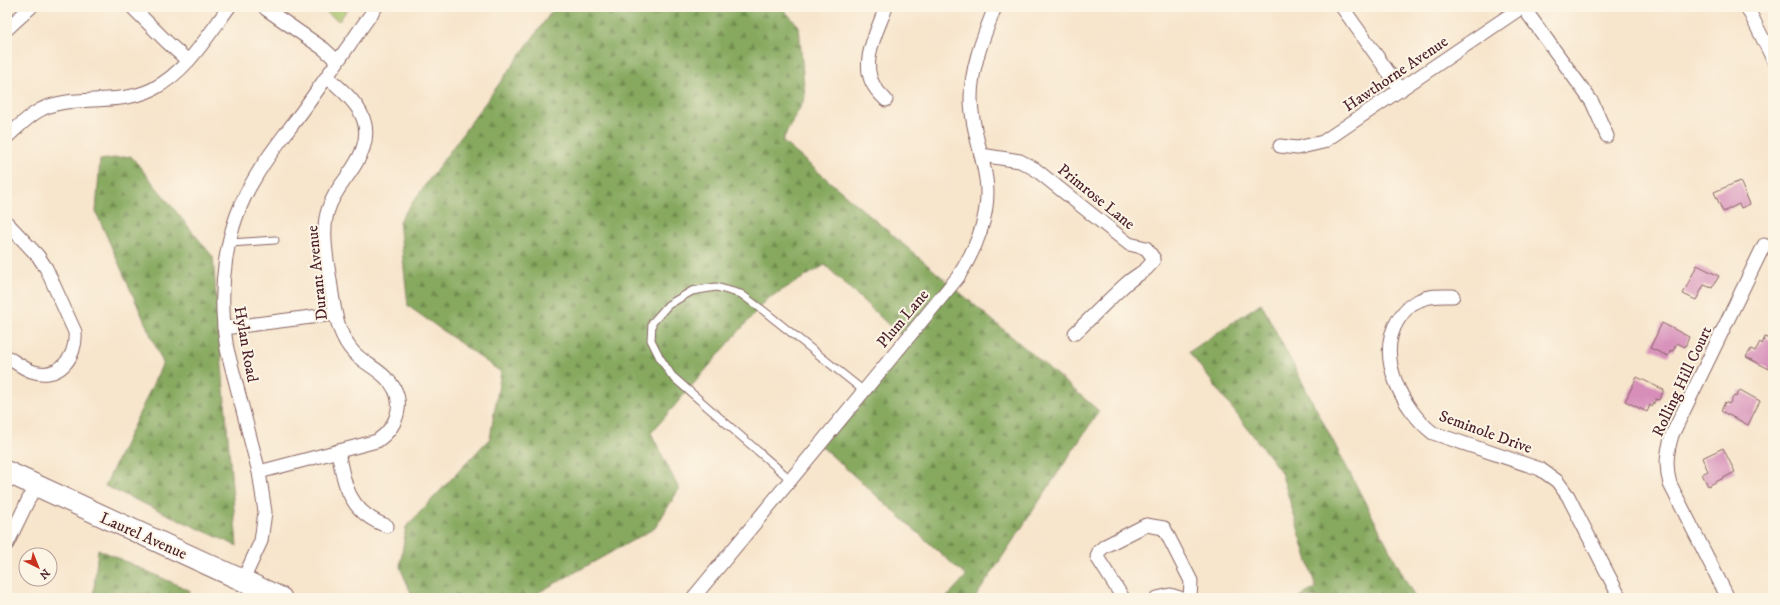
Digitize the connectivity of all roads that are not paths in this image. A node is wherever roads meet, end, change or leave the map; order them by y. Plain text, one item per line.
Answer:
1 (31, 7) edge
2 (132, 7) edge
3 (228, 7) edge
4 (376, 7) edge
5 (886, 7) edge
6 (995, 7) edge
7 (1342, 7) edge
8 (1523, 7) edge
9 (1747, 7) edge
10 (266, 9) dead end
11 (7, 29) edge
12 (1773, 59) edge
13 (188, 60) junction
14 (337, 61) junction
15 (327, 77) junction
16 (1401, 90) junction
17 (886, 100) dead end
18 (1606, 136) dead end
19 (7, 137) edge
20 (1280, 146) dead end
21 (981, 155) junction
22 (7, 223) edge
23 (275, 240) dead end
24 (229, 243) junction
25 (1764, 245) dead end
26 (1453, 296) dead end
27 (335, 314) junction
28 (224, 328) junction
29 (1075, 333) dead end
30 (7, 358) edge
31 (864, 391) junction
32 (338, 451) junction
33 (7, 472) edge
34 (259, 472) junction
35 (790, 480) junction
36 (35, 486) junction
37 (387, 526) dead end
38 (7, 544) edge
39 (243, 580) junction
40 (281, 598) edge
41 (693, 598) edge
42 (1122, 598) edge
43 (1157, 598) edge
44 (1180, 598) edge
45 (1190, 598) edge
46 (1620, 598) edge
47 (1728, 598) edge

1 - 11 street
2 - 13 street
3 - 13 street
4 - 14 street, Hylan Road
5 - 17 street
6 - 21 street, Plum Lane
7 - 16 street
8 - 16 street, Hawthorne Avenue
8 - 18 street
9 - 12 street
10 - 14 street
13 - 19 street
14 - 15 street, Hylan Road
15 - 24 street, Hylan Road
15 - 27 street, Durant Avenue
16 - 20 street, Hawthorne Avenue
21 - 29 street, Primrose Lane
21 - 31 street, Plum Lane
22 - 30 street
23 - 24 lane
24 - 28 street, Hylan Road
25 - 47 street, Rolling Hill Court
26 - 46 street, Seminole Drive
27 - 28 street
27 - 32 street, Durant Avenue
28 - 34 street, Hylan Road
31 - 35 street, Plum Lane
31 - 35 lane
32 - 34 street, Durant Avenue
32 - 37 street
33 - 36 main road, Laurel Avenue
34 - 39 street, Hylan Road
35 - 41 street, Plum Lane
36 - 38 street
36 - 39 main road, Laurel Avenue
39 - 40 main road, Laurel Avenue
42 - 45 street
43 - 44 street

